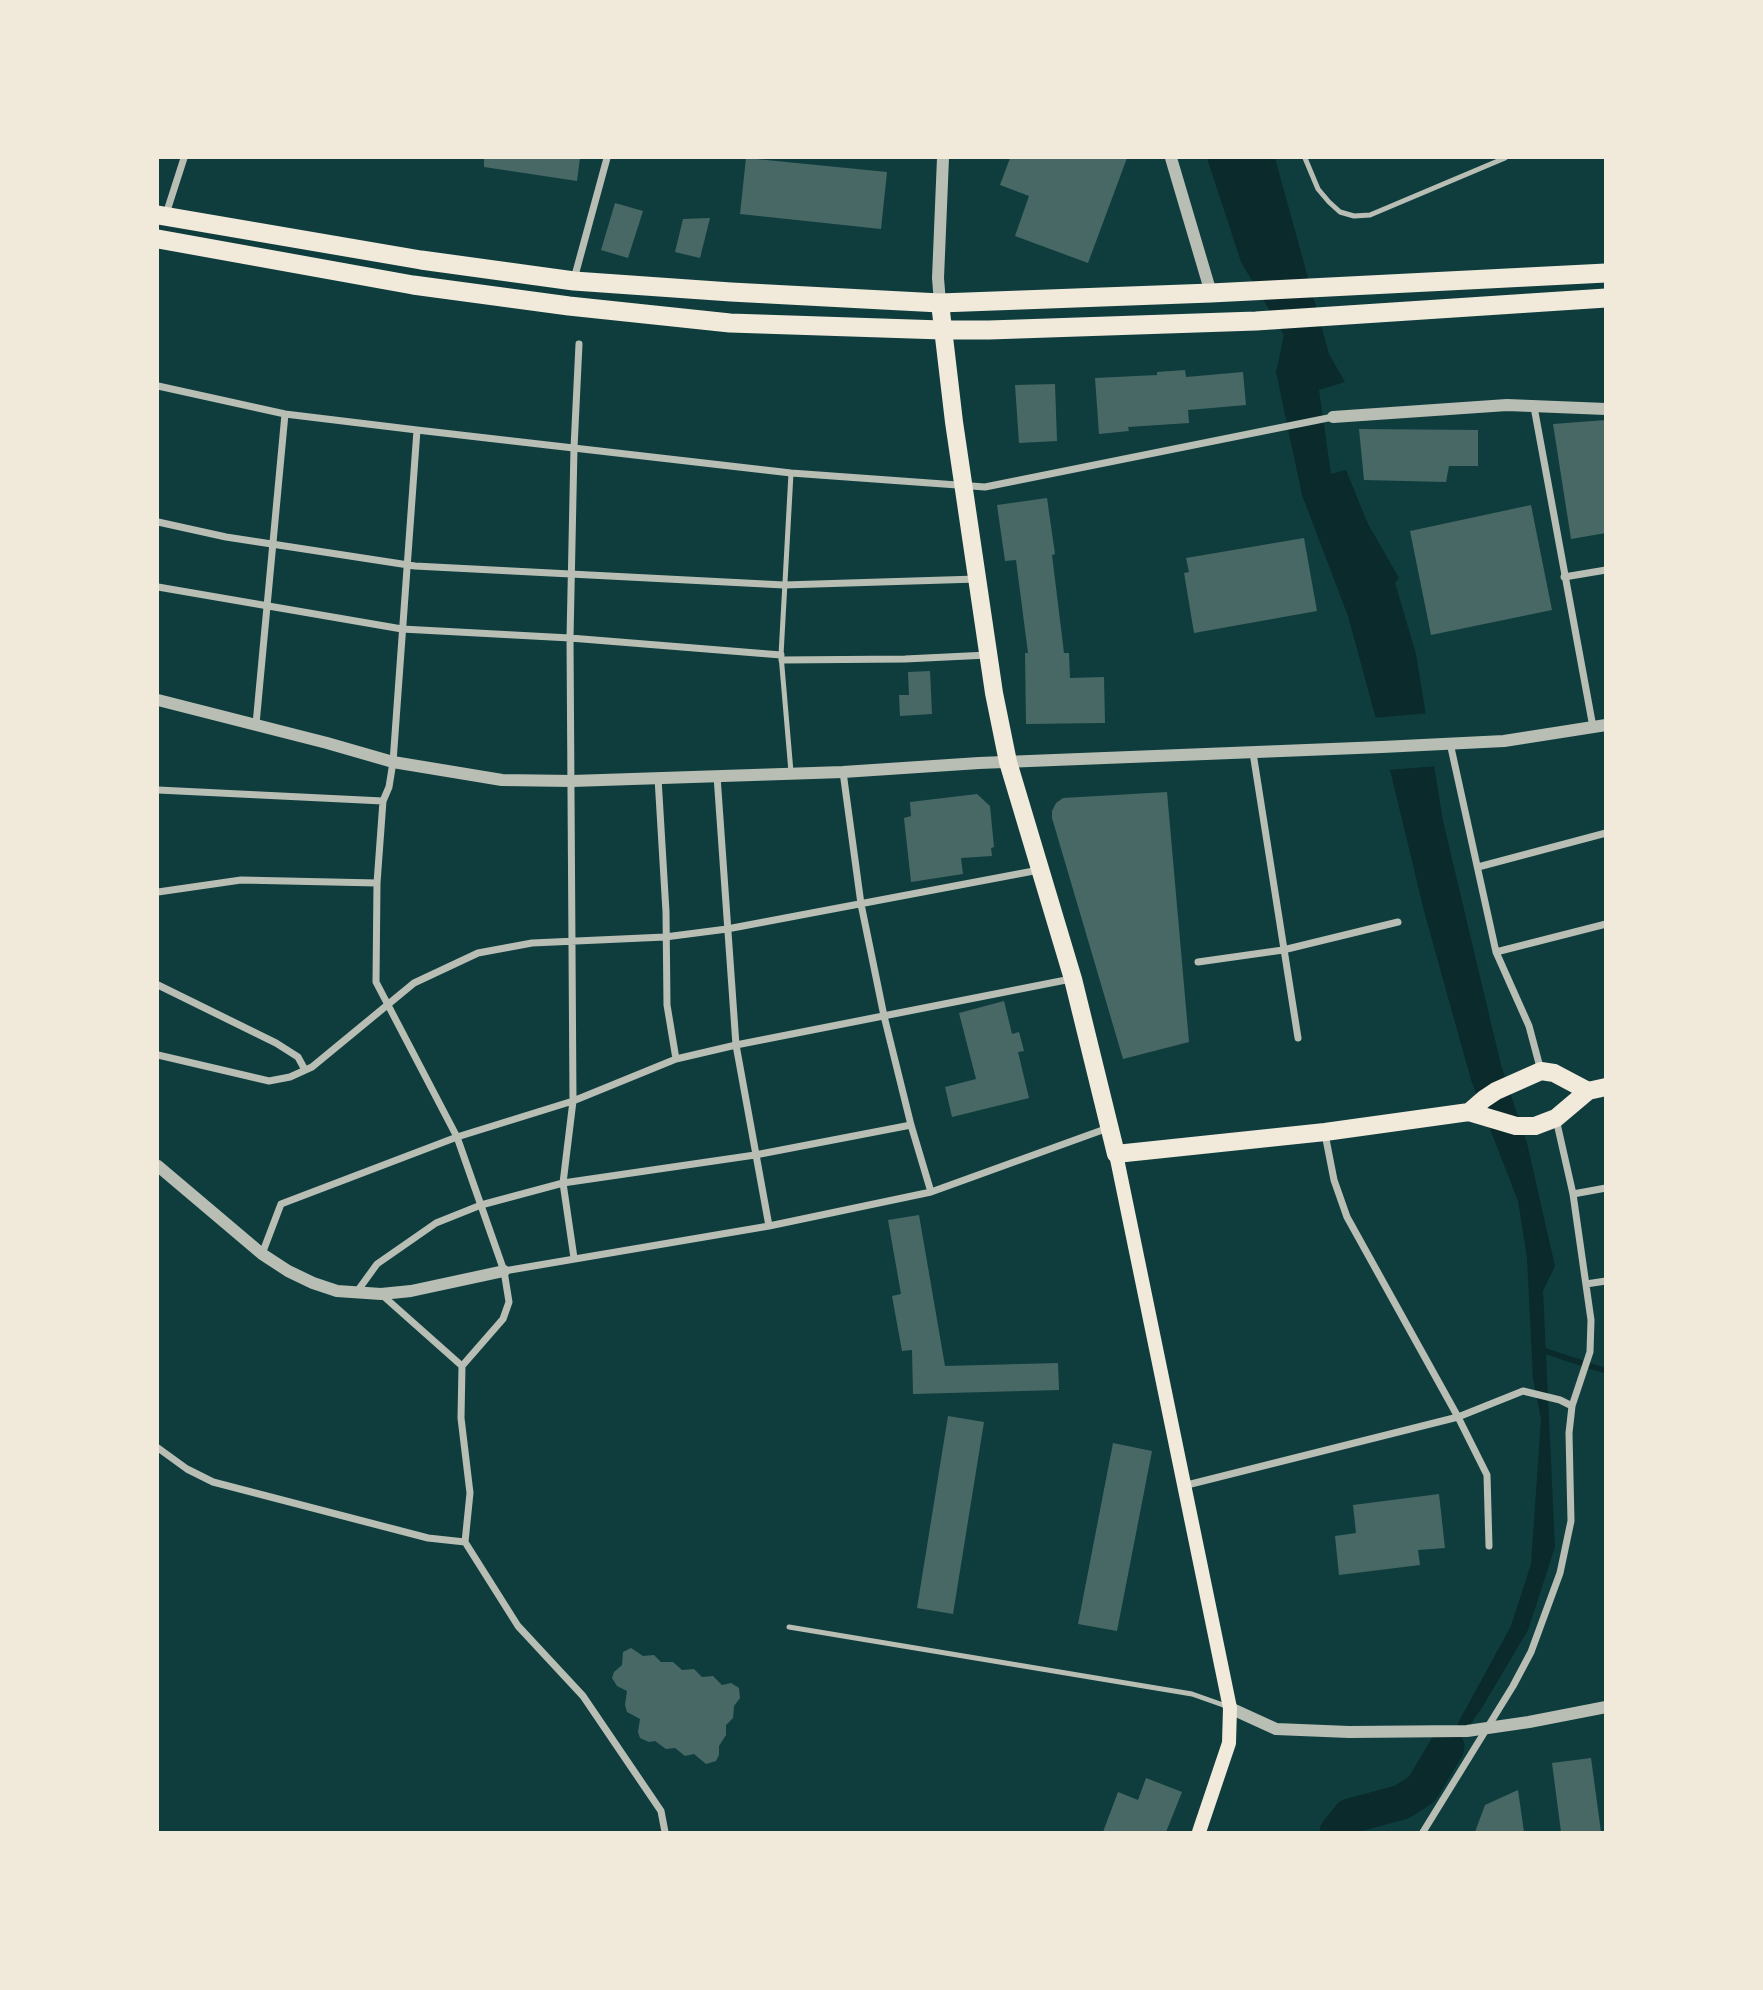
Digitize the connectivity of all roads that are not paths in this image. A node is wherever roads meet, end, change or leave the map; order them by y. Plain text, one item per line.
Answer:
1 (184, 158) edge
2 (607, 158) edge
3 (943, 158) edge
4 (1171, 158) edge
5 (1305, 158) edge
6 (1505, 158) edge
7 (161, 216) edge
8 (158, 239) edge
9 (1605, 273) edge
10 (574, 281) junction
11 (1211, 293) junction
12 (1605, 298) edge
13 (940, 303) junction
14 (942, 330) junction
15 (579, 344) dead end
16 (158, 386) edge
17 (1534, 407) junction
18 (1605, 409) edge
19 (285, 414) junction
20 (1334, 417) joint
21 (417, 430) junction
22 (574, 448) junction
23 (791, 473) junction
24 (964, 485) junction
25 (158, 522) edge
26 (272, 544) junction
27 (407, 564) junction
28 (1605, 570) edge
29 (571, 573) junction
30 (1564, 577) junction
31 (977, 579) junction
32 (784, 585) junction
33 (158, 587) edge
34 (265, 606) junction
35 (402, 629) junction
36 (570, 638) junction
37 (989, 655) junction
38 (781, 657) junction
39 (158, 700) edge
40 (256, 724) junction
41 (1599, 726) edge
42 (1445, 743) junction
43 (1252, 753) junction
44 (393, 762) junction
45 (1008, 762) junction
46 (791, 772) junction
47 (843, 772) junction
48 (717, 775) junction
49 (658, 778) junction
50 (572, 781) junction
51 (158, 790) edge
52 (383, 802) junction
53 (1605, 833) edge
54 (1478, 867) junction
55 (1041, 870) junction
56 (377, 883) junction
57 (158, 892) edge
58 (861, 904) junction
59 (1398, 922) dead end
60 (1605, 924) edge
61 (727, 929) junction
62 (665, 937) junction
63 (572, 943) junction
64 (1283, 950) junction
65 (1496, 952) junction
66 (1198, 962) dead end
67 (1073, 979) junction
68 (158, 985) edge
69 (387, 1007) junction
70 (884, 1016) junction
71 (1298, 1038) dead end
72 (736, 1045) junction
73 (158, 1055) edge
74 (676, 1059) junction
75 (304, 1070) junction
76 (1541, 1071) junction
77 (1597, 1089) edge
78 (573, 1101) junction
79 (1469, 1112) junction
80 (1556, 1118) junction
81 (911, 1125) junction
82 (1110, 1127) junction
83 (1325, 1132) junction
84 (457, 1137) junction
85 (1116, 1154) junction
86 (755, 1155) junction
87 (158, 1166) edge
88 (563, 1183) junction
89 (1605, 1188) edge
90 (930, 1192) junction
91 (1573, 1194) junction
92 (481, 1205) junction
93 (769, 1226) junction
94 (262, 1254) junction
95 (574, 1258) junction
96 (504, 1271) junction
97 (1605, 1280) edge
98 (1586, 1284) junction
99 (356, 1293) junction
100 (381, 1294) junction
101 (462, 1366) junction
102 (1572, 1406) junction
103 (1458, 1417) junction
104 (158, 1448) edge
105 (1183, 1486) junction
106 (465, 1542) junction
107 (1489, 1546) dead end
108 (789, 1627) dead end
109 (1605, 1707) edge
110 (1230, 1708) junction
111 (1486, 1729) junction
112 (665, 1832) edge
113 (1199, 1832) edge
114 (1423, 1832) edge

1 - 7 street
2 - 10 street
3 - 13 street
4 - 11 street
5 - 6 lane
7 - 10 highway
8 - 14 highway
9 - 11 highway
10 - 13 highway
11 - 13 highway
12 - 14 highway
13 - 14 main road
14 - 24 main road
15 - 22 street
16 - 19 street
17 - 18 street
17 - 20 street
17 - 30 street
19 - 21 street
19 - 26 street
20 - 24 street
21 - 22 street
21 - 27 street
22 - 23 street
22 - 29 street
23 - 24 street
23 - 32 lane
24 - 31 main road
25 - 26 street
26 - 27 street
26 - 34 street
27 - 29 street
27 - 35 street
28 - 30 street
29 - 32 street
29 - 36 street
30 - 41 street
31 - 32 street
31 - 37 main road
32 - 38 lane
33 - 34 street
34 - 35 street
34 - 40 street
35 - 36 street
35 - 44 street
36 - 38 street
36 - 50 street
37 - 38 street
37 - 45 main road
38 - 46 lane
39 - 40 street
40 - 44 street
41 - 42 street
42 - 43 street
42 - 54 street
43 - 45 street
43 - 64 street
44 - 50 street
44 - 52 street
45 - 47 street
45 - 55 main road
46 - 47 street
46 - 48 street
47 - 58 street
48 - 49 street
48 - 61 street
49 - 50 street
49 - 62 street
50 - 63 street
51 - 52 street
52 - 56 street
53 - 54 street
54 - 65 street
55 - 58 street
55 - 67 main road
56 - 57 street
56 - 69 street
58 - 61 street
58 - 70 street
59 - 64 street
60 - 65 street
61 - 62 street
61 - 72 street
62 - 63 street
62 - 74 street
63 - 69 street
63 - 78 street
64 - 66 street
64 - 71 street
65 - 76 street
67 - 70 street
67 - 82 main road
68 - 75 street
69 - 75 street
69 - 84 street
70 - 72 street
70 - 81 street
72 - 74 street
72 - 86 street
73 - 75 street
74 - 78 street
76 - 77 main road
76 - 79 main road
77 - 80 main road
78 - 84 street
78 - 88 street
79 - 80 main road
79 - 83 main road
80 - 91 street
81 - 86 street
81 - 90 street
82 - 85 main road
82 - 90 street
83 - 85 main road
83 - 103 street
84 - 92 street
84 - 94 street
85 - 105 main road
86 - 88 street
86 - 93 street
87 - 94 street
88 - 92 street
88 - 95 street
89 - 91 street
90 - 93 street
91 - 98 street
92 - 96 street
92 - 99 street
93 - 95 street
94 - 99 street
95 - 96 street
96 - 100 street
96 - 101 street
97 - 98 street
98 - 102 street
99 - 100 street
100 - 101 street
101 - 106 street
102 - 103 street
102 - 111 street
103 - 105 street
103 - 107 street
104 - 106 street
105 - 110 main road
106 - 112 street
108 - 110 lane
109 - 111 street
110 - 111 street
110 - 113 main road
111 - 114 street

